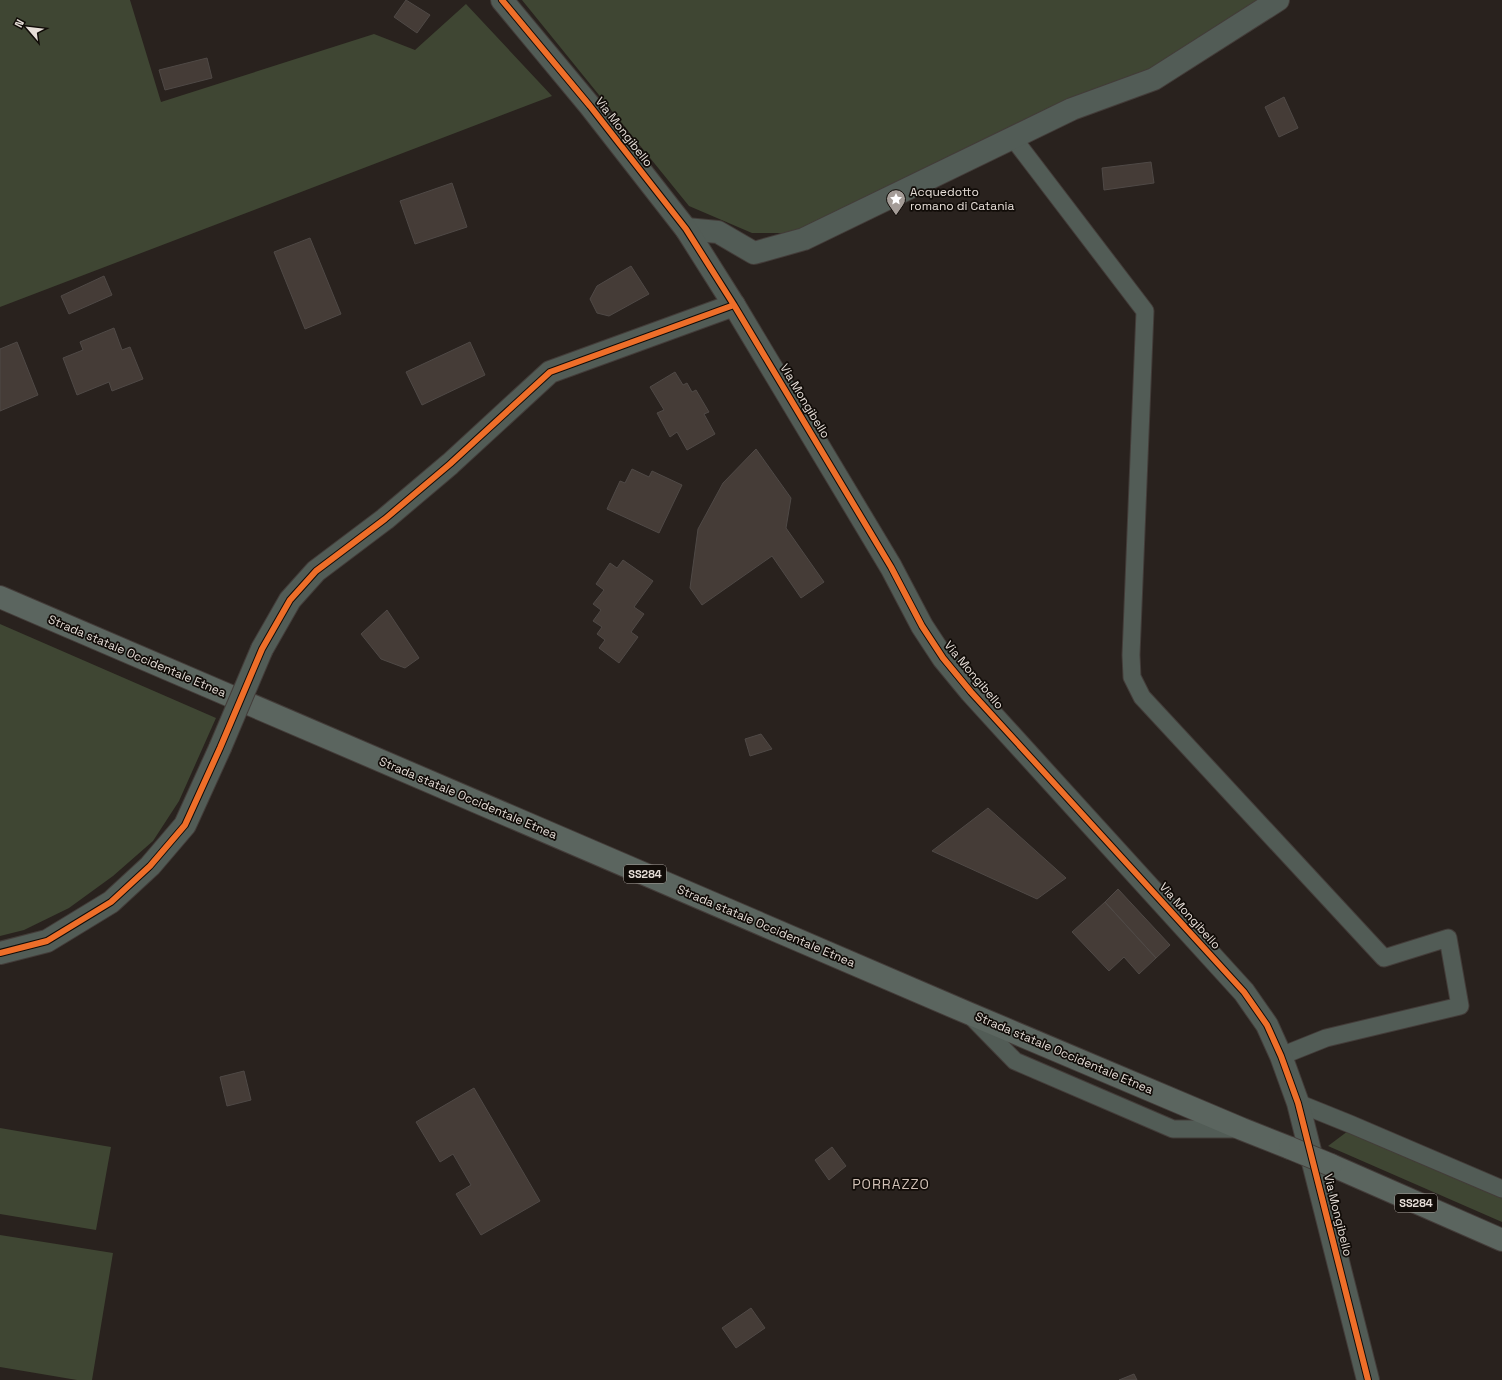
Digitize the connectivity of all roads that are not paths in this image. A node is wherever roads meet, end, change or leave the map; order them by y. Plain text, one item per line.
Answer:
1 (502, 0) edge
2 (1278, 0) edge
3 (1013, 138) junction
4 (686, 229) junction
5 (734, 305) junction
6 (0, 597) edge
7 (0, 953) edge
8 (1281, 1056) junction
9 (1298, 1103) junction
10 (1502, 1189) edge
11 (1502, 1240) edge
12 (1368, 1380) edge

1 - 4 street, Via Mongibello
2 - 3 street
3 - 4 street
3 - 8 lane
4 - 5 street, Via Mongibello
5 - 7 street, bridge
5 - 8 street, Via Mongibello
6 - 11 main road, Strada statale Occidentale Etnea / SS284, bridge
8 - 9 street, Via Mongibello
9 - 10 lane
9 - 12 street, Via Mongibello

